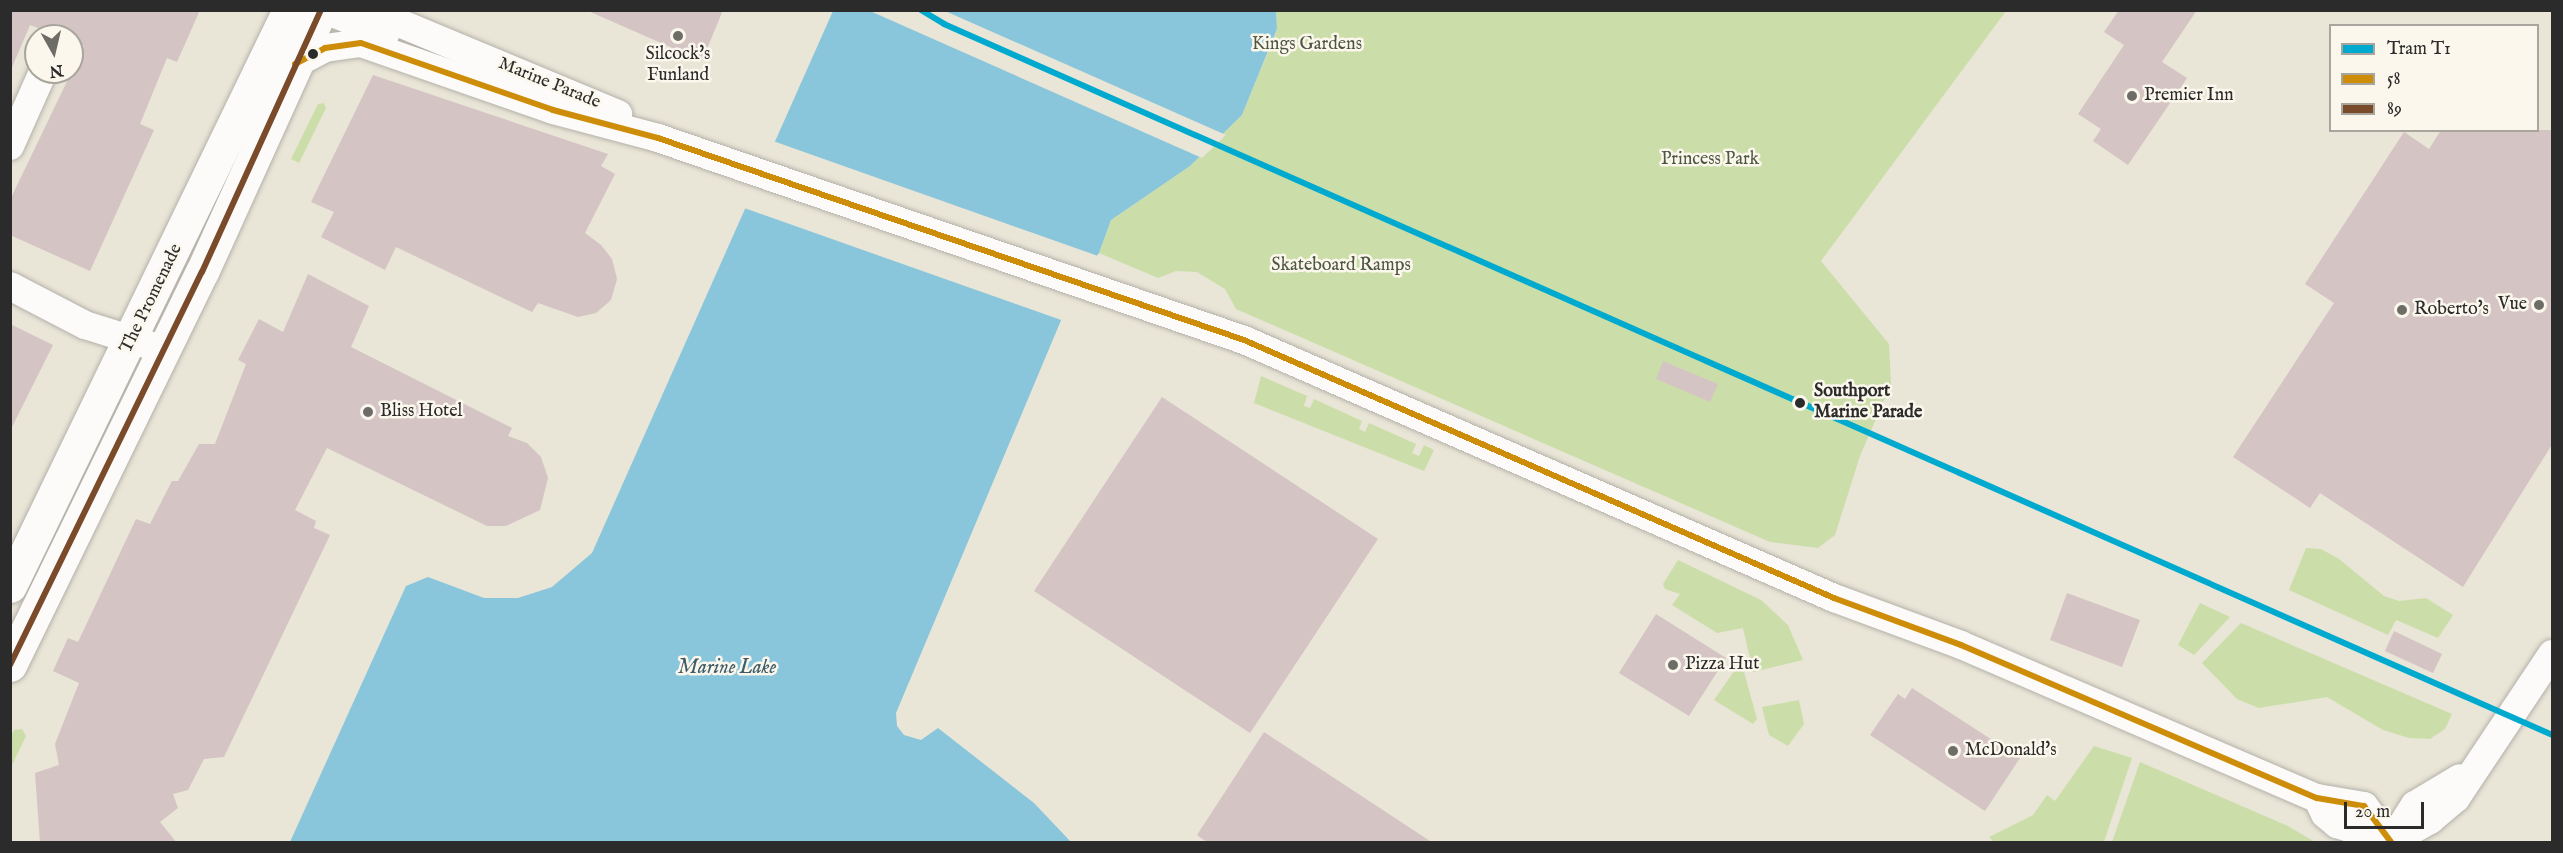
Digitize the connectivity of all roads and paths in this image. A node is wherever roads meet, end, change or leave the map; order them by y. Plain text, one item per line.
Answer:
1 (289, 10) edge
2 (321, 10) edge
3 (326, 10) edge
4 (368, 10) edge
5 (295, 64) junction
6 (38, 84) edge
7 (553, 110) junction
8 (658, 138) junction
9 (10, 146) edge
10 (10, 286) edge
11 (131, 341) junction
12 (166, 348) junction
13 (50, 509) junction
14 (82, 524) junction
15 (10, 586) edge
16 (2553, 654) edge
17 (10, 665) edge
18 (2469, 774) dead end
19 (2391, 843) edge

1 - 11 main road, The Promenade
2 - 5 main road, The Promenade
3 - 7 street, Marine Parade
4 - 8 street, Marine Parade
5 - 7 street, Marine Parade
5 - 12 main road, The Promenade
6 - 9 street
7 - 8 street, Marine Parade
8 - 19 street
10 - 11 street
11 - 12 street
11 - 13 main road, The Promenade
12 - 14 main road, The Promenade
13 - 14 main road
13 - 15 main road, The Promenade
14 - 17 main road, The Promenade
16 - 18 street

